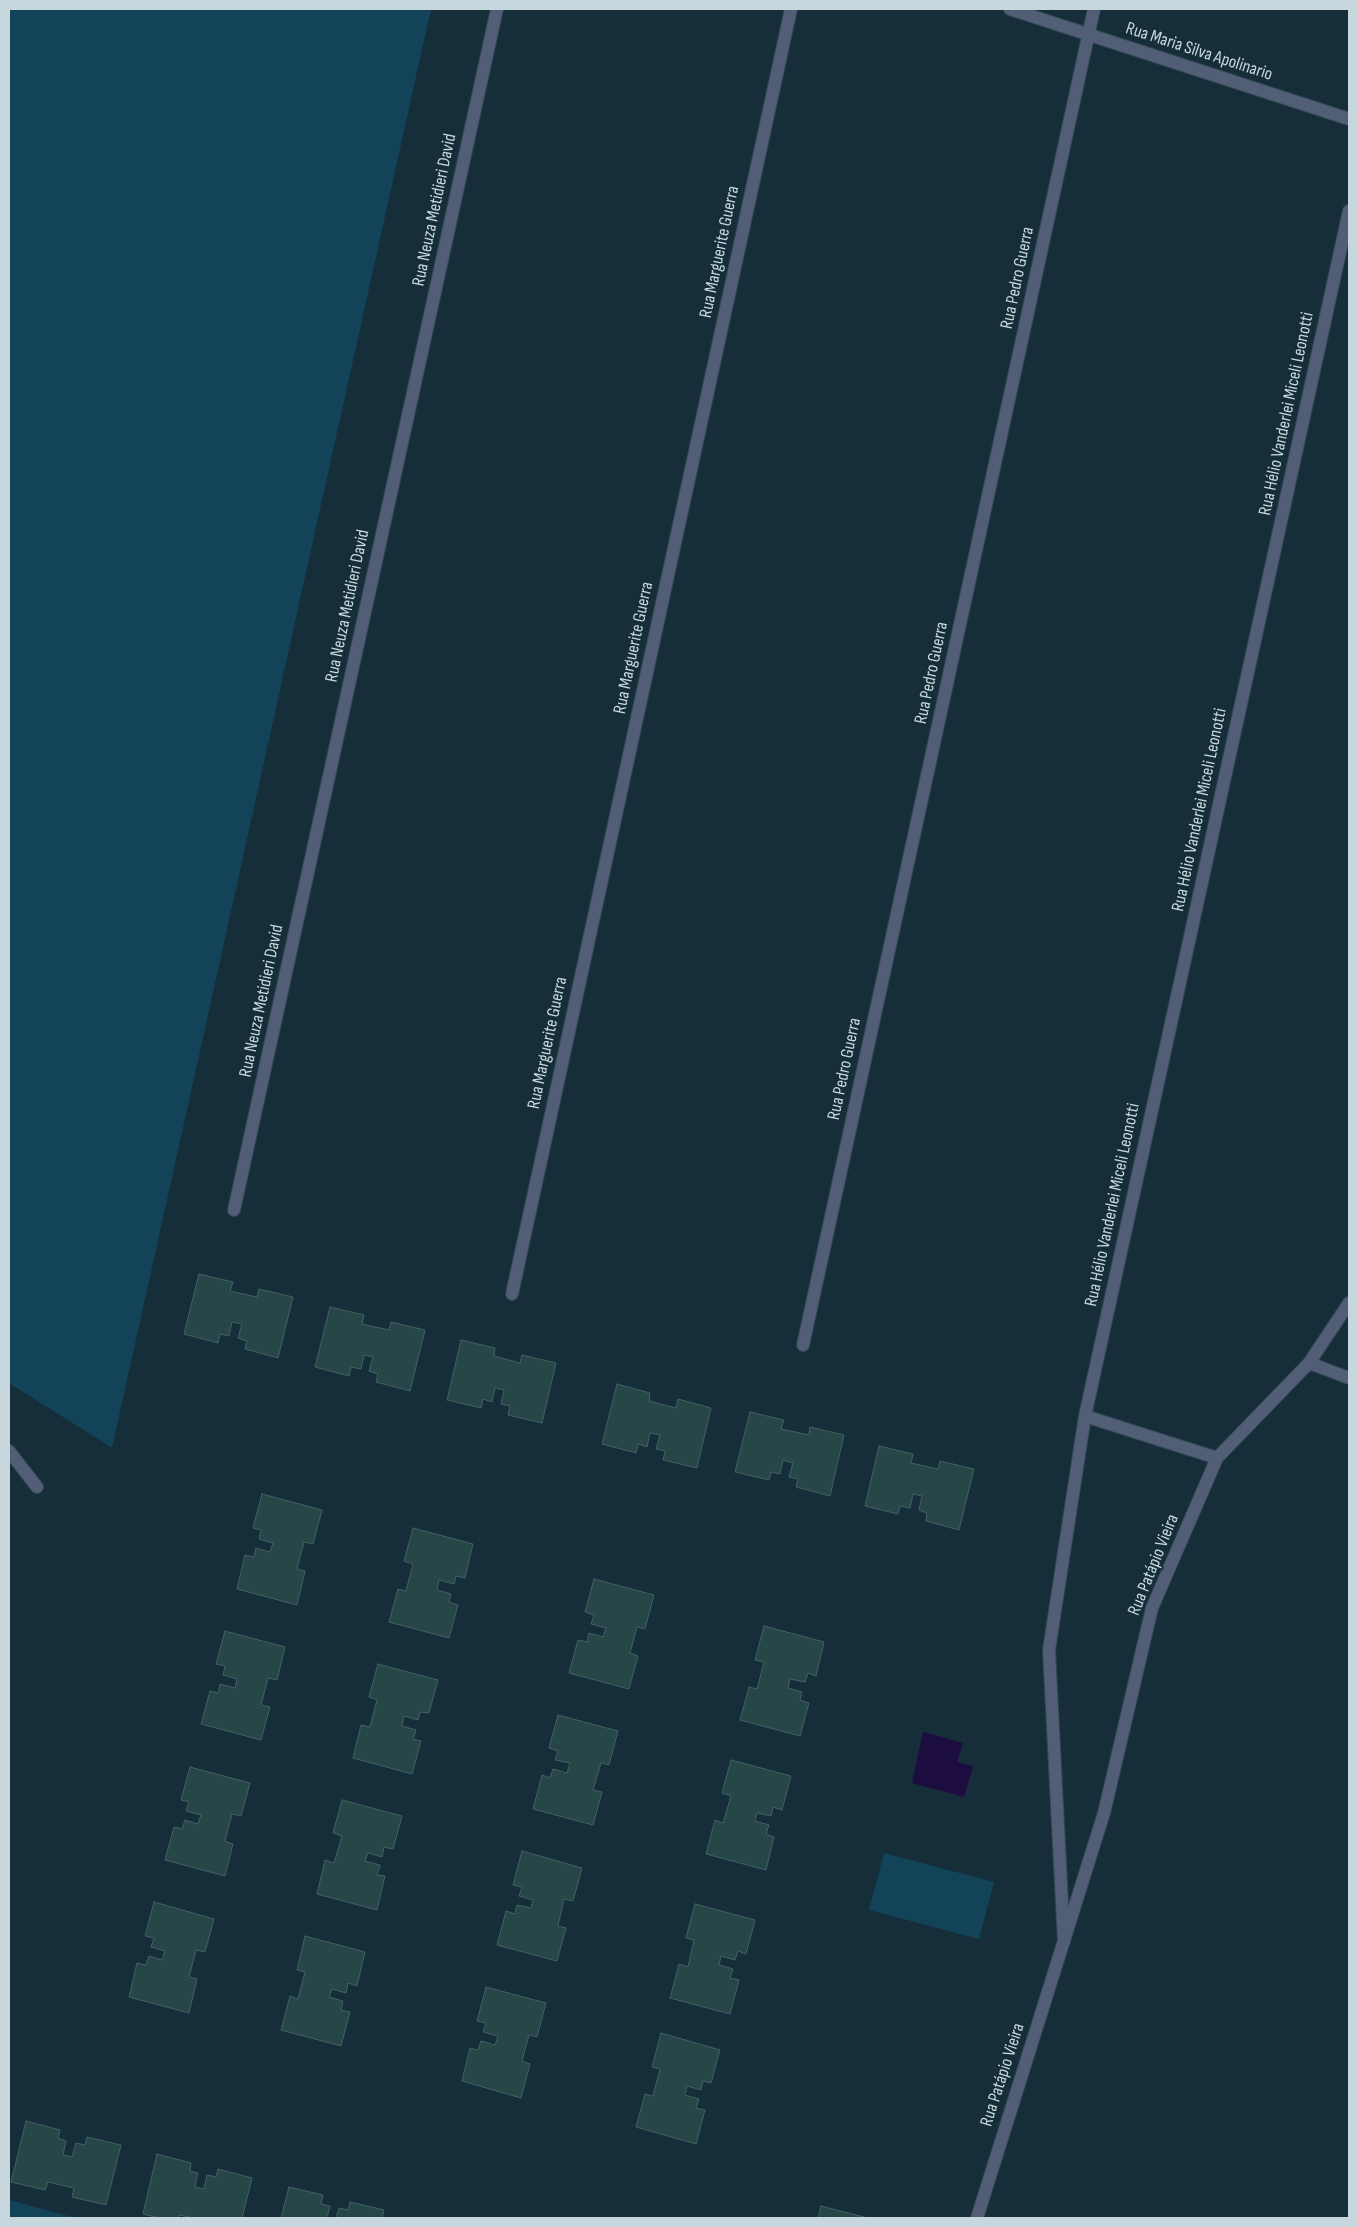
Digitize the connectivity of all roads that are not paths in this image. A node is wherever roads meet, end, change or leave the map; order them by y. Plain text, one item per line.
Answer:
1 (497, 9) edge
2 (791, 9) edge
3 (1010, 9) edge
4 (1094, 9) edge
5 (1089, 34) junction
6 (1349, 119) edge
7 (1349, 211) edge
8 (234, 1210) dead end
9 (512, 1294) dead end
10 (1349, 1303) edge
11 (803, 1345) dead end
12 (1308, 1363) junction
13 (1349, 1378) edge
14 (1085, 1416) junction
15 (9, 1451) edge
16 (1218, 1458) junction
17 (37, 1487) dead end
18 (1064, 1942) junction
19 (977, 2218) edge

1 - 8 street, Rua Neuza Metidieri David
2 - 9 street, Rua Marguerite Guerra
3 - 5 street, Rua Maria Silva Apolinario
4 - 5 street, Rua Pedro Guerra
5 - 6 street, Rua Maria Silva Apolinario
5 - 11 street, Rua Pedro Guerra
7 - 14 street, Rua Hélio Vanderlei Miceli Leonotti
10 - 12 street, Rua Patápio Vieira
12 - 13 street
12 - 16 street, Rua Patápio Vieira
14 - 16 street
14 - 18 street, Rua Patápio Vieira
15 - 17 street
16 - 18 street, Rua Patápio Vieira
18 - 19 street, Rua Patápio Vieira

